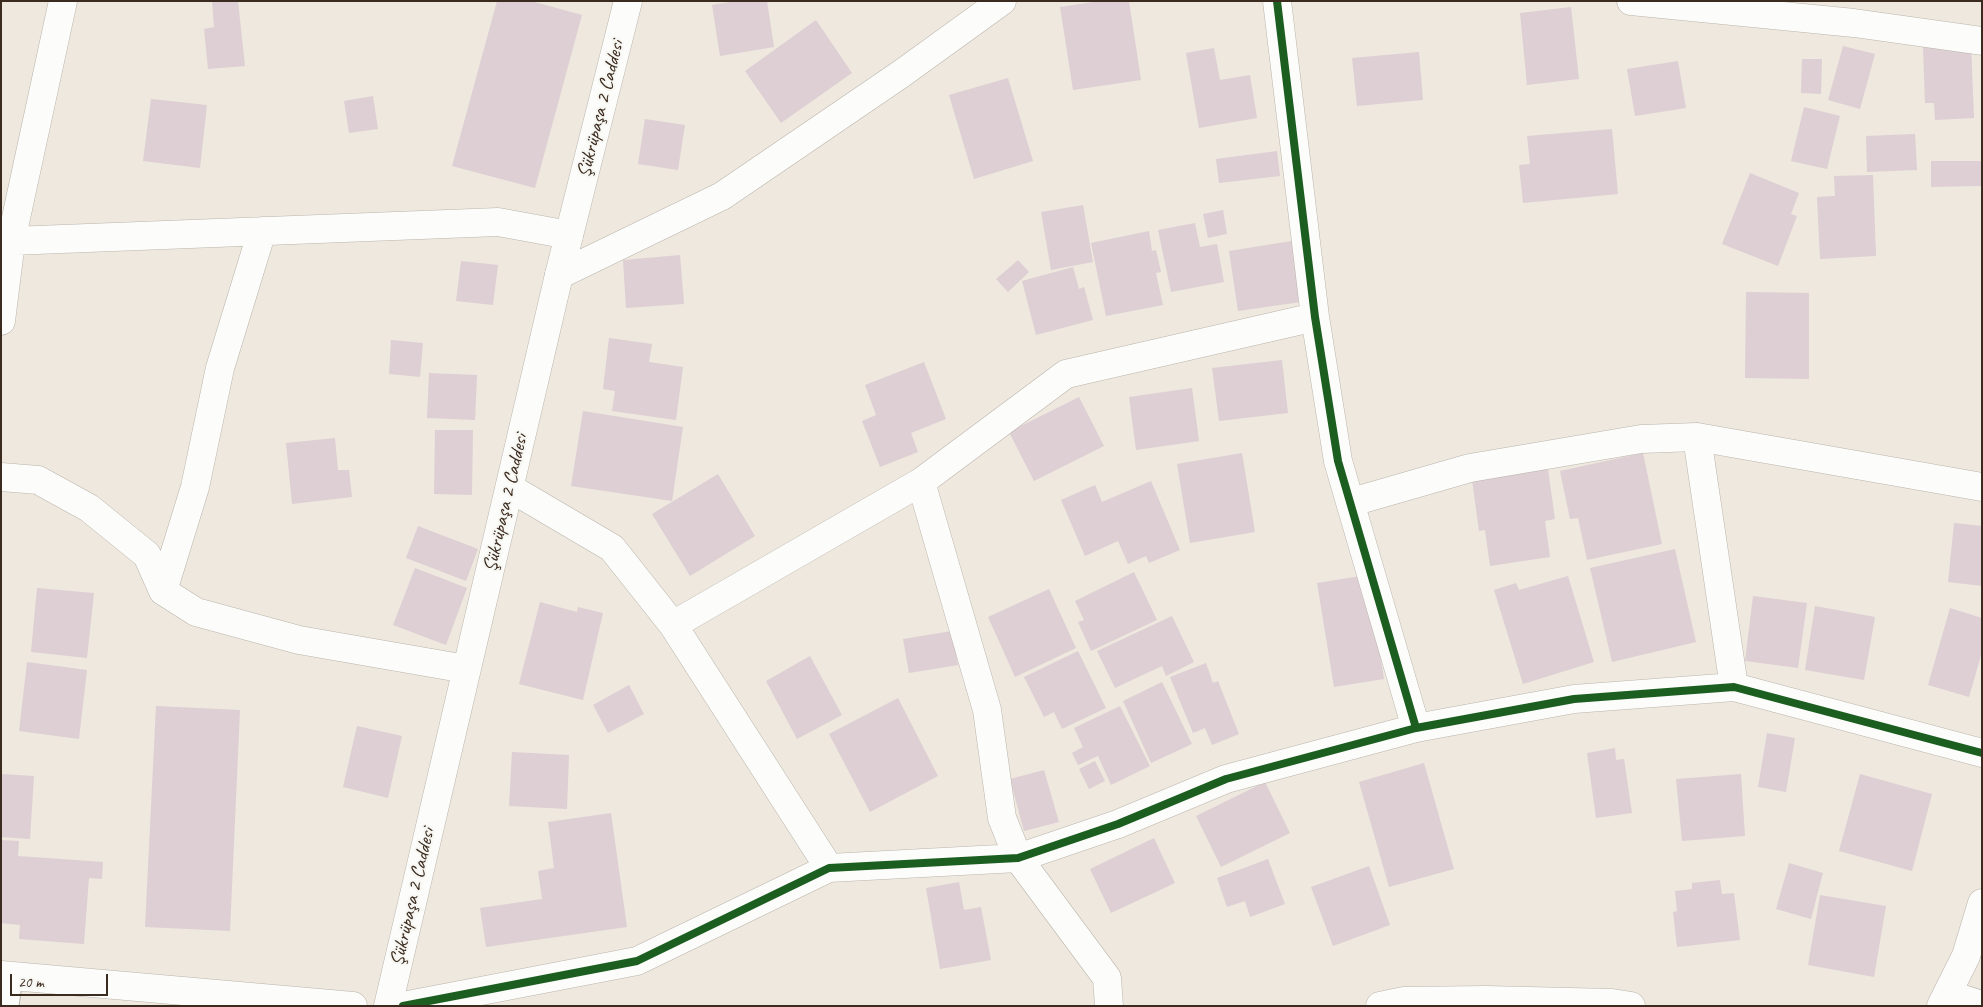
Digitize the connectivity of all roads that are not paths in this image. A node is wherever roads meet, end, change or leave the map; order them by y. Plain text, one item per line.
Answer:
1 (63, 1) edge
2 (628, 1) edge
3 (1002, 1) edge
4 (1277, 1) edge
5 (1631, 1) edge
6 (1766, 8) edge
7 (1982, 41) edge
8 (262, 231) junction
9 (569, 235) junction
10 (6, 240) edge
11 (558, 275) junction
12 (1315, 317) junction
13 (1, 321) edge
14 (1697, 437) junction
15 (1, 477) edge
16 (921, 482) junction
17 (1982, 487) edge
18 (510, 488) junction
19 (1352, 502) junction
20 (163, 591) junction
21 (673, 624) junction
22 (466, 669) junction
23 (1734, 688) junction
24 (1416, 728) junction
25 (1982, 753) edge
26 (1018, 858) junction
27 (829, 868) junction
28 (1982, 903) edge
29 (7, 976) edge
30 (1944, 1000) edge
31 (1396, 1004) edge
32 (1982, 1005) edge
33 (9, 1006) edge
34 (353, 1006) edge
35 (388, 1006) edge
36 (403, 1006) edge
37 (1109, 1006) edge
38 (1631, 1006) edge

1 - 10 street
2 - 9 street, Şükrüpaşa 2 Caddesi
3 - 11 street
4 - 12 street
5 - 6 street
6 - 7 street
8 - 9 street
8 - 10 street
8 - 20 street
9 - 11 street, Şükrüpaşa 2 Caddesi
10 - 13 street
11 - 18 street, Şükrüpaşa 2 Caddesi
12 - 16 street
12 - 19 street
14 - 17 street
14 - 19 street
14 - 23 street
15 - 20 street
16 - 21 street
16 - 26 street
18 - 21 street
18 - 22 street, Şükrüpaşa 2 Caddesi
19 - 24 street
20 - 22 street
21 - 27 street
22 - 35 street, Şükrüpaşa 2 Caddesi
23 - 24 street
23 - 25 street
24 - 26 street
26 - 27 street
26 - 37 street
27 - 36 street
28 - 30 street
29 - 33 lane
29 - 34 street
30 - 32 street
31 - 38 street

